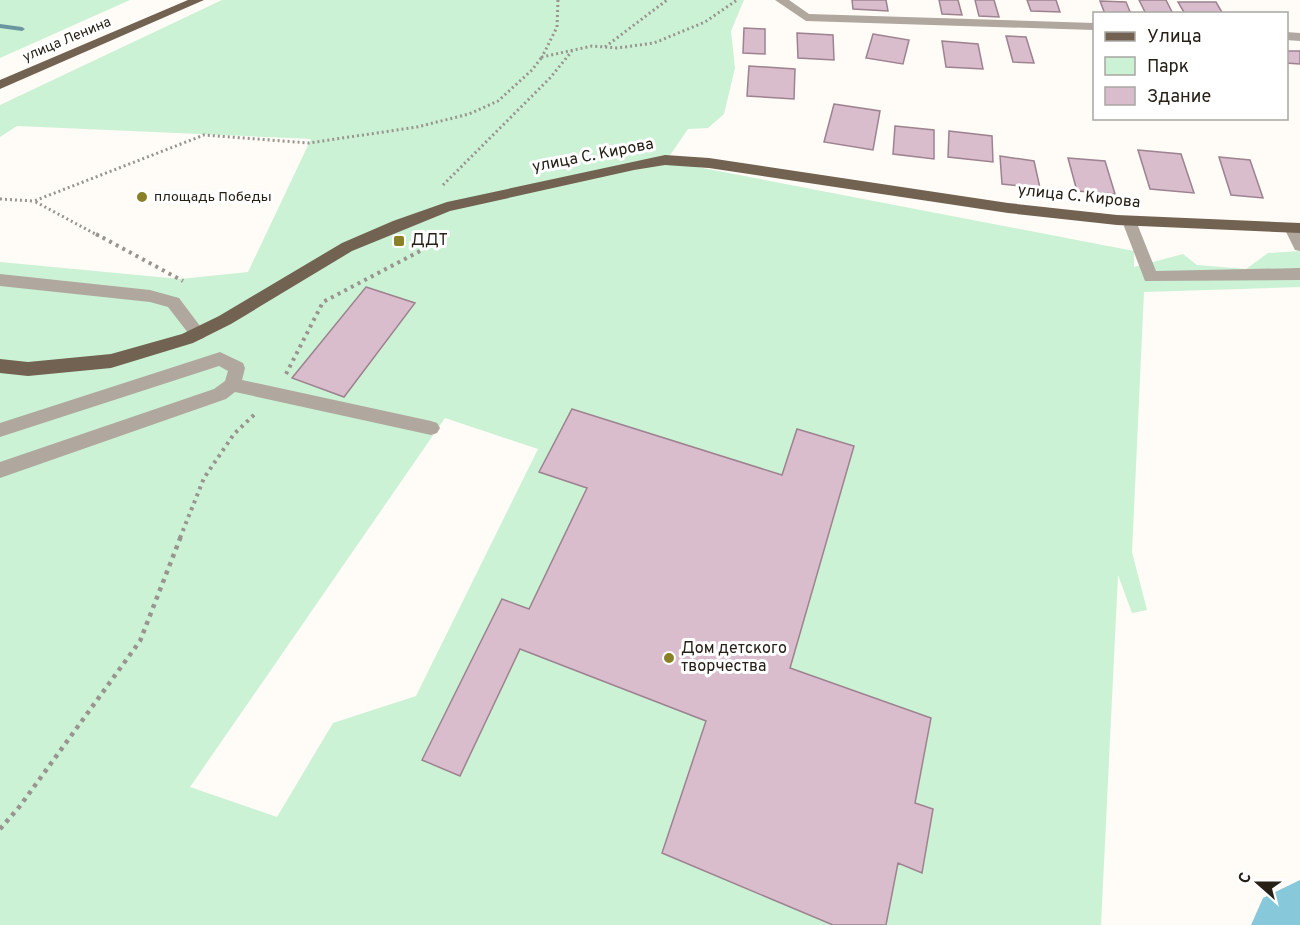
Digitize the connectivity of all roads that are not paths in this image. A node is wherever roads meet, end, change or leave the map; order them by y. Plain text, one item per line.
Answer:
1 (198, 0) edge
2 (781, 0) edge
3 (1093, 27) edge
4 (0, 86) edge
5 (1129, 221) junction
6 (1296, 228) edge
7 (1300, 246) edge
8 (1300, 274) edge
9 (0, 280) edge
10 (198, 334) junction
11 (0, 366) edge
12 (232, 385) junction
13 (431, 428) dead end
14 (0, 430) edge
15 (0, 470) edge

1 - 4 main road, улица Ленина
2 - 3 street
5 - 6 main road, улица С. Кирова
5 - 8 street
5 - 10 main road, улица С. Кирова
6 - 7 street
9 - 10 street
10 - 11 main road, улица С. Кирова
12 - 13 street
12 - 14 street
12 - 15 street

